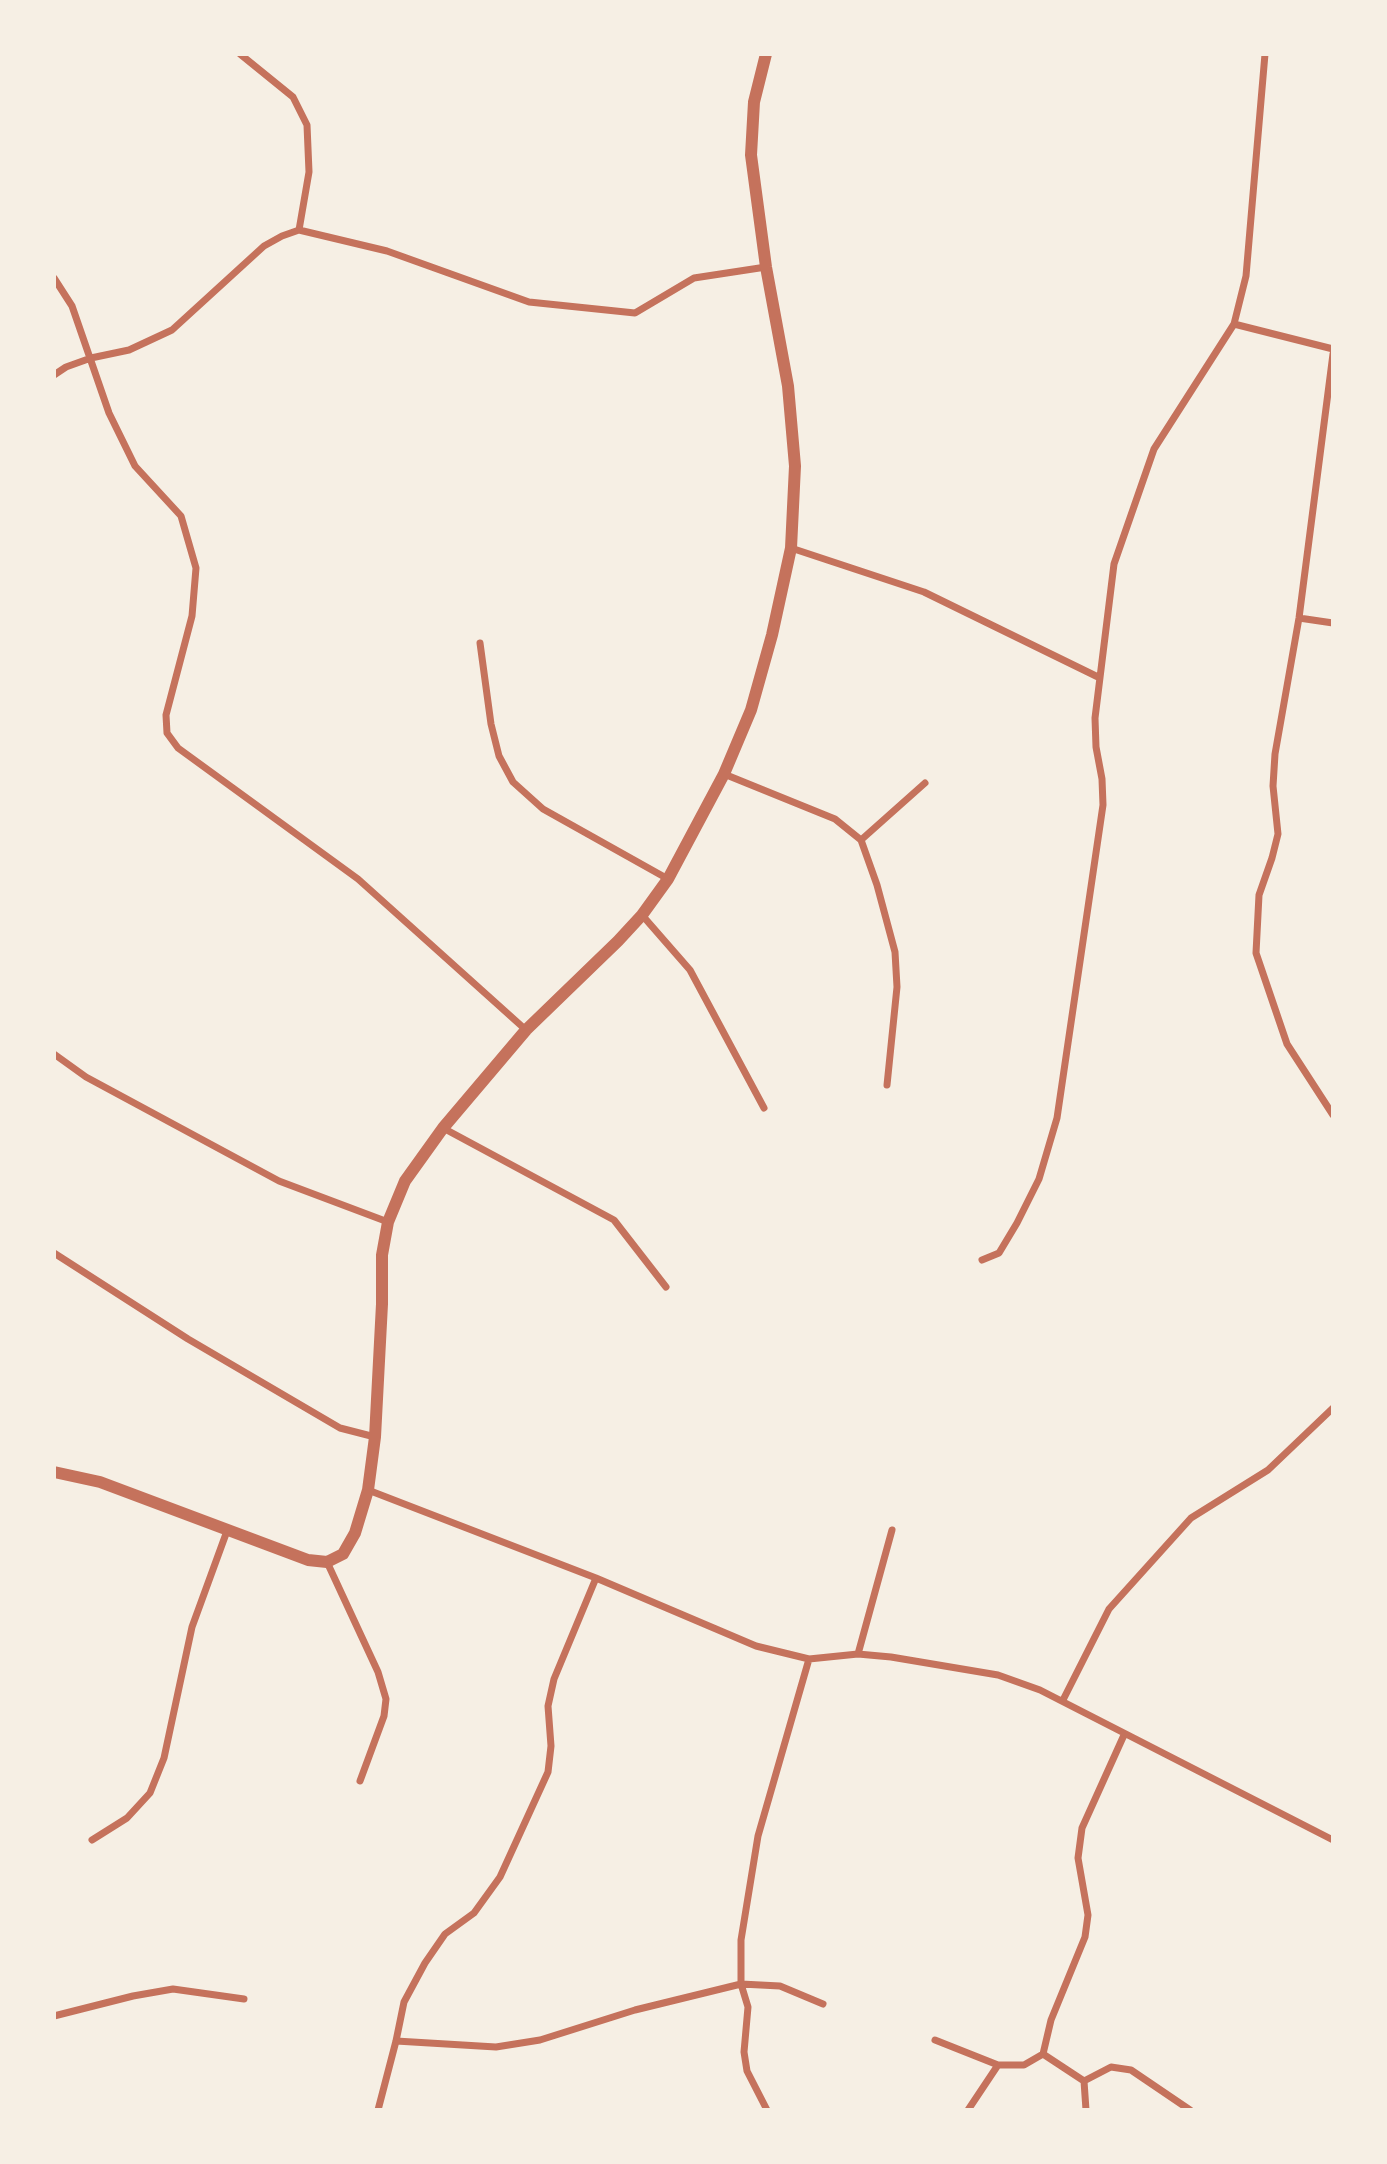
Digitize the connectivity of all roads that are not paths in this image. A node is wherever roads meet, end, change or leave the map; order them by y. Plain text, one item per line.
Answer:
1 (240, 54) edge
2 (766, 54) edge
3 (1265, 54) edge
4 (299, 230) junction
5 (766, 267) junction
6 (54, 278) edge
7 (1234, 324) junction
8 (1333, 351) edge
9 (91, 358) junction
10 (54, 375) edge
11 (791, 548) junction
12 (1299, 618) junction
13 (1333, 623) edge
14 (480, 643) dead end
15 (1098, 677) junction
16 (724, 774) junction
17 (925, 783) dead end
18 (861, 840) junction
19 (668, 879) junction
20 (642, 915) junction
21 (526, 1030) junction
22 (54, 1054) edge
23 (887, 1085) dead end
24 (764, 1108) dead end
25 (1333, 1115) edge
26 (443, 1128) junction
27 (388, 1222) junction
28 (54, 1253) edge
29 (982, 1260) dead end
30 (667, 1287) dead end
31 (1333, 1408) edge
32 (375, 1437) junction
33 (54, 1472) edge
34 (368, 1490) junction
35 (892, 1530) dead end
36 (227, 1531) junction
37 (327, 1562) junction
38 (596, 1578) junction
39 (858, 1654) junction
40 (809, 1659) junction
41 (1063, 1700) junction
42 (1124, 1735) junction
43 (360, 1781) dead end
44 (92, 1840) dead end
45 (1333, 1840) edge
46 (741, 1984) junction
47 (244, 1999) dead end
48 (824, 2004) dead end
49 (54, 2016) edge
50 (935, 2040) dead end
51 (396, 2041) junction
52 (1043, 2054) junction
53 (998, 2065) junction
54 (1084, 2081) junction
55 (378, 2110) edge
56 (767, 2110) edge
57 (968, 2110) edge
58 (1086, 2110) edge
59 (1190, 2110) edge

1 - 4 street
2 - 5 street
3 - 7 street
4 - 5 street
4 - 9 street
5 - 11 street
6 - 9 street
7 - 8 street
7 - 15 street
8 - 12 street
9 - 10 street
9 - 21 street
11 - 15 street
11 - 16 street
12 - 13 street
12 - 25 street
14 - 19 street
15 - 29 street
16 - 18 street
16 - 19 street
17 - 18 street
18 - 23 street
19 - 20 street
20 - 21 street
20 - 24 street
21 - 26 street
22 - 27 street
26 - 27 street
26 - 30 street
27 - 32 street
28 - 32 street
31 - 41 street
32 - 34 street
33 - 36 street
34 - 37 street
34 - 38 street
35 - 39 street
36 - 37 street
36 - 44 street
37 - 43 street
38 - 40 street
38 - 51 street
39 - 40 street
39 - 41 street
40 - 46 street
41 - 42 street
42 - 45 street
42 - 52 street
46 - 48 street
46 - 51 street
46 - 56 street
47 - 49 street
50 - 53 street
51 - 55 street
52 - 53 street
52 - 54 street
53 - 57 street
54 - 58 street
54 - 59 street

